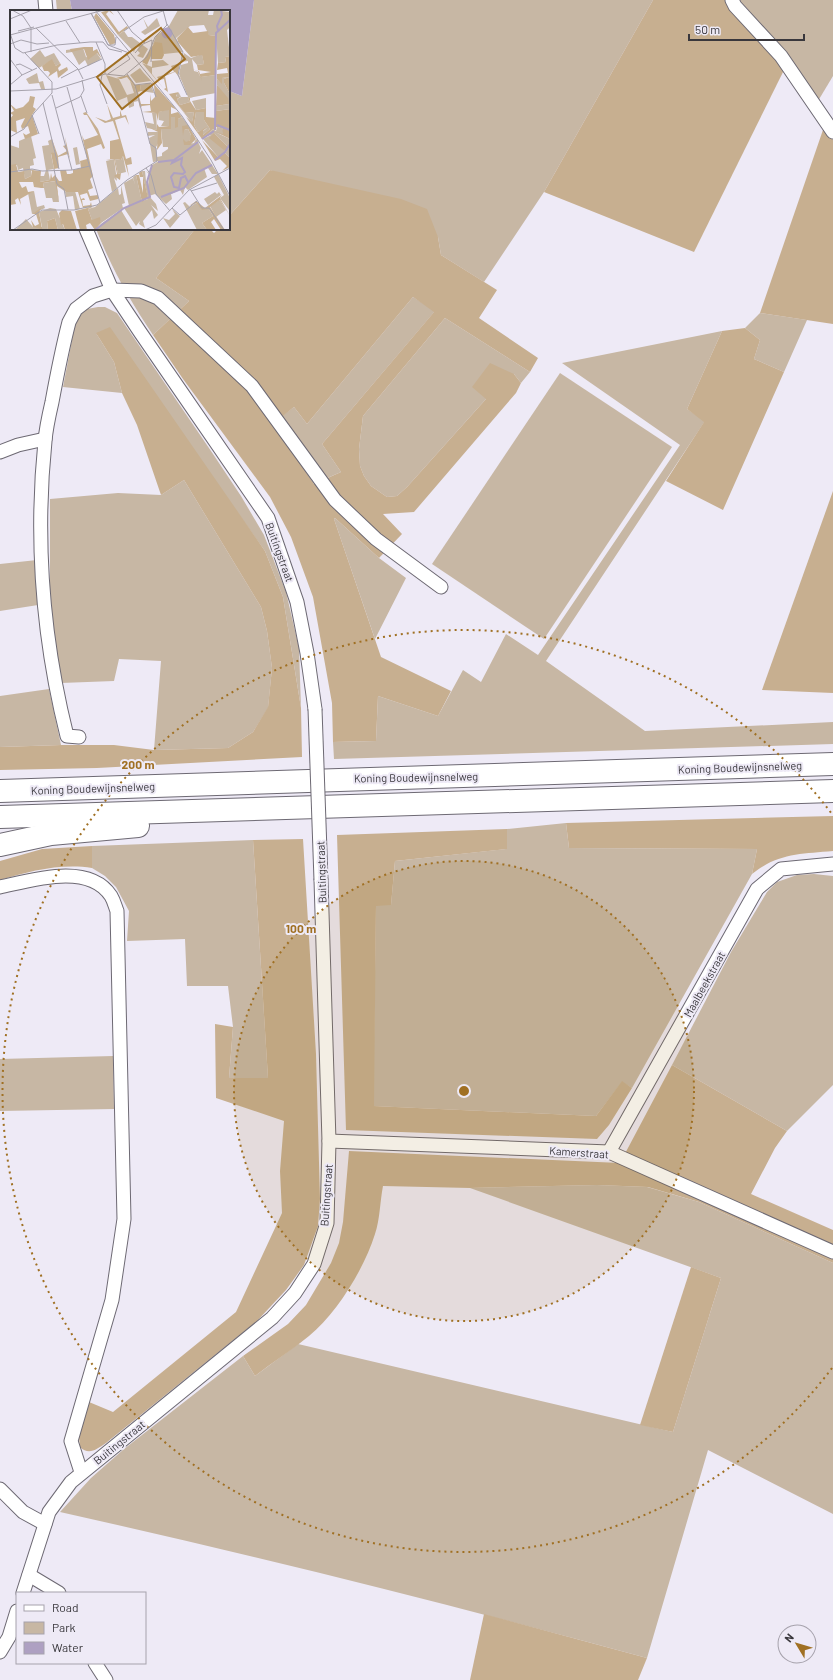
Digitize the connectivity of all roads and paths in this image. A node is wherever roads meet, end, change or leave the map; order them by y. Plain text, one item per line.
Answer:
1 (45, 0) edge
2 (732, 0) edge
3 (46, 10) edge
4 (833, 132) edge
5 (86, 230) edge
6 (112, 290) junction
7 (45, 439) junction
8 (0, 452) edge
9 (441, 587) dead end
10 (79, 737) dead end
11 (833, 764) edge
12 (0, 791) edge
13 (833, 791) edge
14 (158, 811) junction
15 (0, 817) edge
16 (0, 845) edge
17 (833, 864) edge
18 (0, 887) edge
19 (329, 1141) junction
20 (609, 1152) junction
21 (833, 1252) edge
22 (81, 1472) junction
23 (0, 1489) edge
24 (45, 1524) junction
25 (29, 1575) junction
26 (23, 1592) edge
27 (57, 1592) edge
28 (16, 1614) edge
29 (0, 1652) edge
30 (96, 1664) edge
31 (106, 1680) edge

1 - 3 street
2 - 4 street
5 - 6 street, Buitingstraat
6 - 7 street
6 - 9 street
6 - 19 street, Buitingstraat, bridge
7 - 8 street
7 - 10 street
11 - 12 highway, Koning Boudewijnsnelweg
13 - 14 highway
14 - 15 highway
14 - 16 highway
17 - 20 street, Maalbeekstraat
18 - 22 street, Buitingstraat
19 - 20 street, Kamerstraat
19 - 22 street, Buitingstraat
20 - 21 street, Kamerstraat
22 - 24 street, Buitingstraat
23 - 24 street
24 - 25 street, Buitingstraat
25 - 26 street, Buitingstraat
25 - 27 street
28 - 29 street
30 - 31 street

